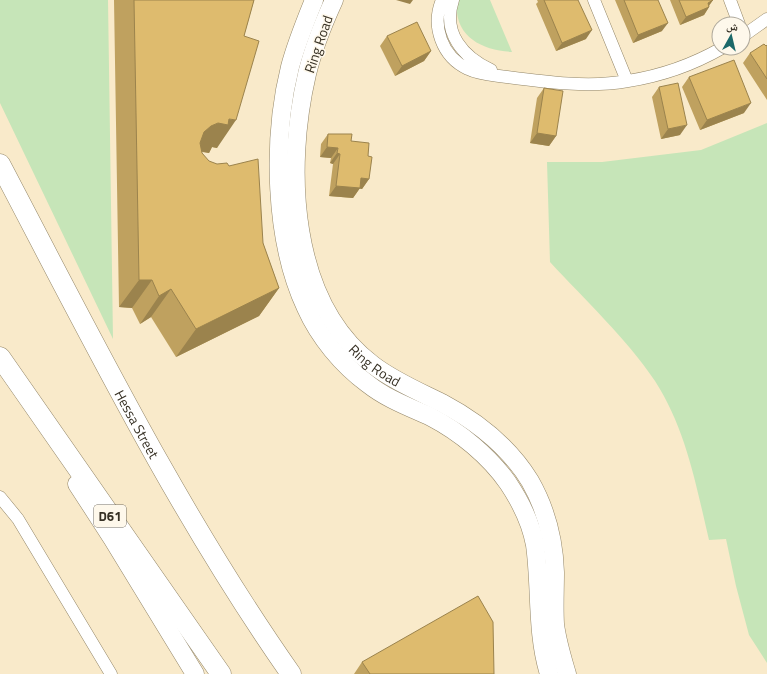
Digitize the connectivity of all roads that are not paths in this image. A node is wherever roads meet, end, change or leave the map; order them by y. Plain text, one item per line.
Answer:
1 (314, 0) edge
2 (334, 0) edge
3 (442, 0) edge
4 (453, 0) edge
5 (594, 0) edge
6 (730, 0) edge
7 (736, 16) edge
8 (767, 19) edge
9 (751, 27) edge
10 (711, 53) edge
11 (503, 76) junction
12 (627, 82) junction
13 (0, 164) edge
14 (0, 357) edge
15 (22, 389) junction
16 (0, 497) edge
17 (111, 674) edge
18 (195, 674) edge
19 (221, 674) edge
20 (291, 674) edge
21 (549, 674) edge
22 (567, 674) edge

1 - 21 street, Ring Road
2 - 22 street, Ring Road
3 - 11 street
4 - 11 street
5 - 12 street
6 - 7 street
8 - 9 street
10 - 12 street
11 - 12 street
13 - 20 main road, Hessa Street
14 - 15 main road, D61
15 - 18 street
15 - 19 main road, D61
16 - 17 street

